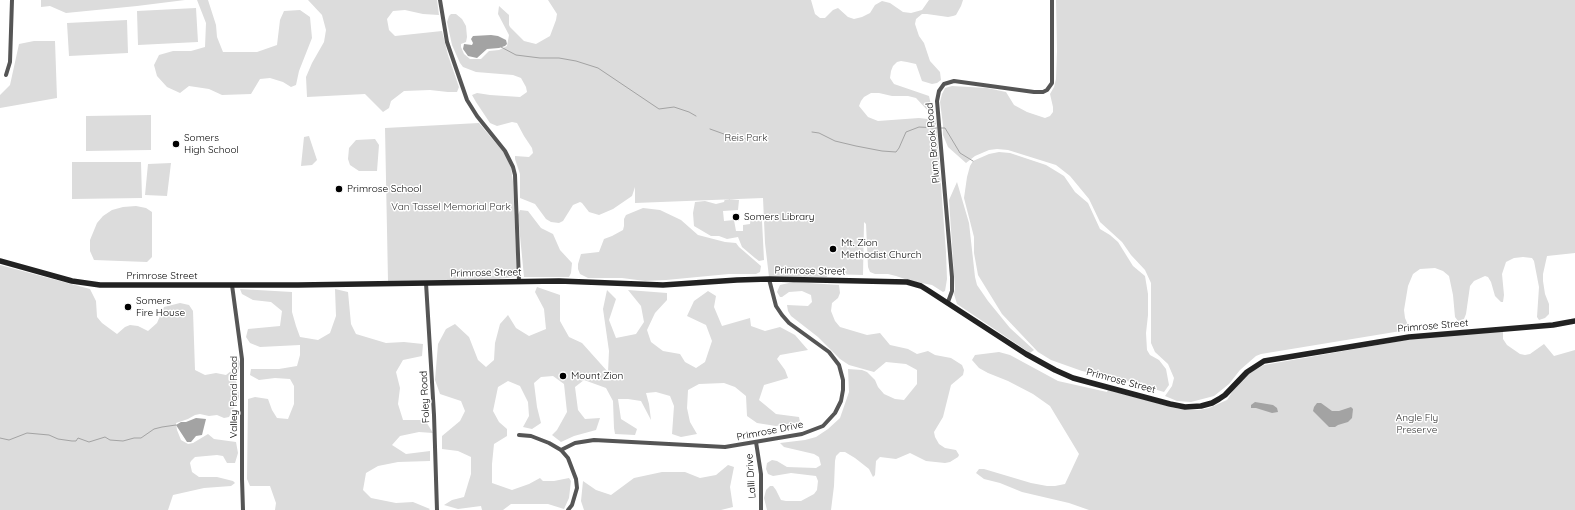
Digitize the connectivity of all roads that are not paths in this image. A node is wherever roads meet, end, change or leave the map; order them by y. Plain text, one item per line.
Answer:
1 (12, 0) edge
2 (440, 0) edge
3 (1052, 0) edge
4 (6, 75) dead end
5 (0, 261) edge
6 (769, 279) junction
7 (519, 281) junction
8 (426, 283) junction
9 (232, 285) junction
10 (948, 302) junction
11 (1575, 321) edge
12 (519, 435) dead end
13 (756, 442) junction
14 (561, 450) junction
15 (243, 510) edge
16 (437, 510) edge
17 (568, 510) edge
18 (761, 510) edge

1 - 4 street
2 - 7 street
3 - 10 street, Plum Brook Road
5 - 9 main road, Primrose Street
6 - 7 main road, Primrose Street
6 - 10 main road, Primrose Street
6 - 13 street, Primrose Drive
7 - 8 main road, Primrose Street
8 - 9 main road, Primrose Street
8 - 16 street, Foley Road
9 - 15 street, Valley Pond Road
10 - 11 main road, Primrose Street
12 - 14 street
13 - 14 street, Primrose Drive
13 - 18 street, Lalli Drive
14 - 17 street

